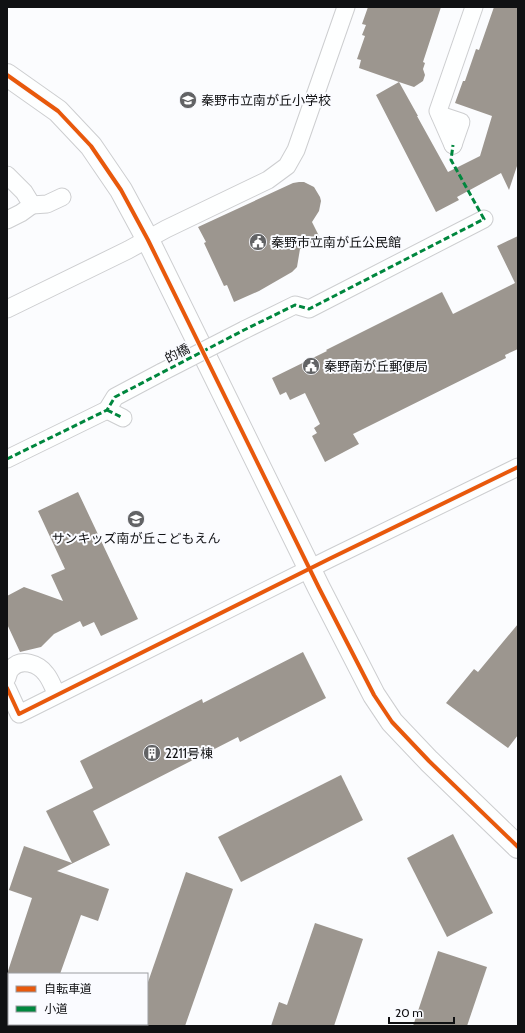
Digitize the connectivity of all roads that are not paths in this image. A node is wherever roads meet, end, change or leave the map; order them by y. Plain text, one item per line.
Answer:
1 (346, 7) edge
2 (474, 7) edge
3 (7, 75) edge
4 (440, 115) dead end
5 (7, 175) edge
6 (62, 196) dead end
7 (32, 205) junction
8 (484, 219) dead end
9 (7, 220) edge
10 (148, 240) junction
11 (7, 309) edge
12 (107, 410) junction
13 (123, 418) dead end
14 (7, 460) edge
15 (518, 467) edge
16 (310, 568) junction
17 (7, 678) edge
18 (7, 688) edge
19 (57, 694) junction
20 (518, 847) edge

1 - 10 street
2 - 4 street
3 - 10 street
5 - 7 street
6 - 7 street
7 - 9 street
8 - 12 street, 的橋, bridge
10 - 11 street
10 - 16 street
12 - 13 street
12 - 14 street
15 - 16 street
16 - 19 street
16 - 20 street
17 - 19 street
18 - 19 street

